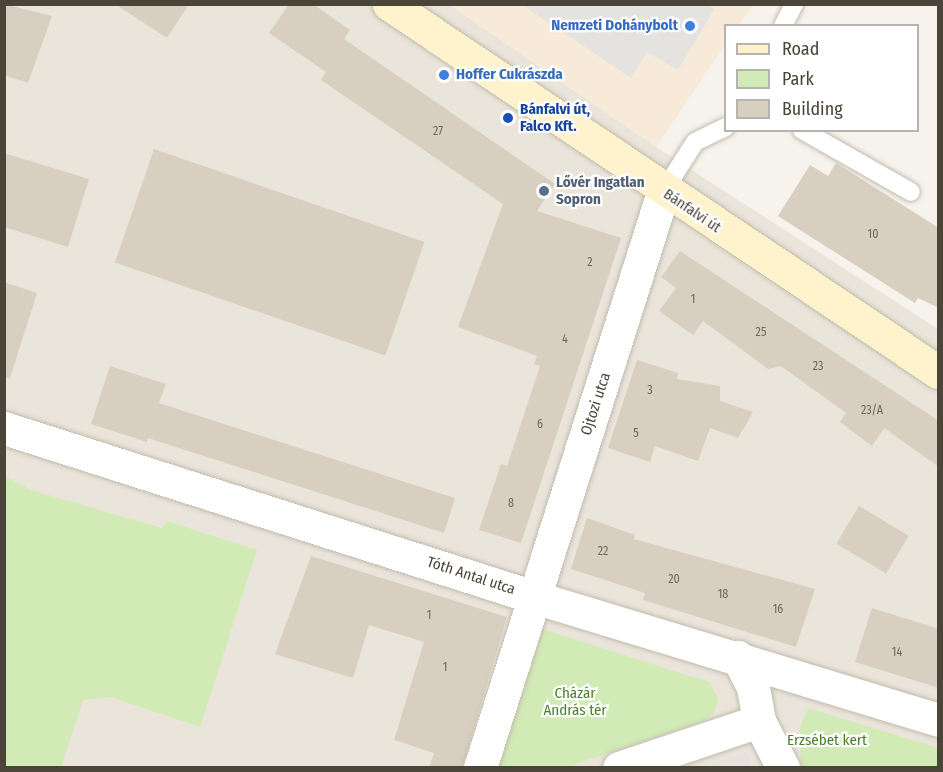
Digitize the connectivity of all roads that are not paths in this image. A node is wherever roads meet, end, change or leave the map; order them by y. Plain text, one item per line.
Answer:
1 (389, 4) edge
2 (794, 4) edge
3 (784, 24) edge
4 (724, 128) edge
5 (806, 132) edge
6 (663, 192) junction
7 (911, 192) dead end
8 (939, 372) edge
9 (4, 428) edge
10 (531, 606) junction
11 (738, 657) junction
12 (939, 720) edge
13 (759, 722) junction
14 (480, 768) edge
15 (619, 768) edge
16 (783, 768) edge

1 - 6 main road, Bánfalvi út
2 - 3 lane
4 - 6 lane
5 - 7 lane
6 - 8 main road, Bánfalvi út
6 - 10 street, Ojtozi utca
9 - 10 street, Tóth Antal utca
10 - 11 street, Tóth Antal utca
10 - 14 street, Ojtozi utca
11 - 12 street, Tóth Antal utca
11 - 13 street
13 - 15 street
13 - 16 street

